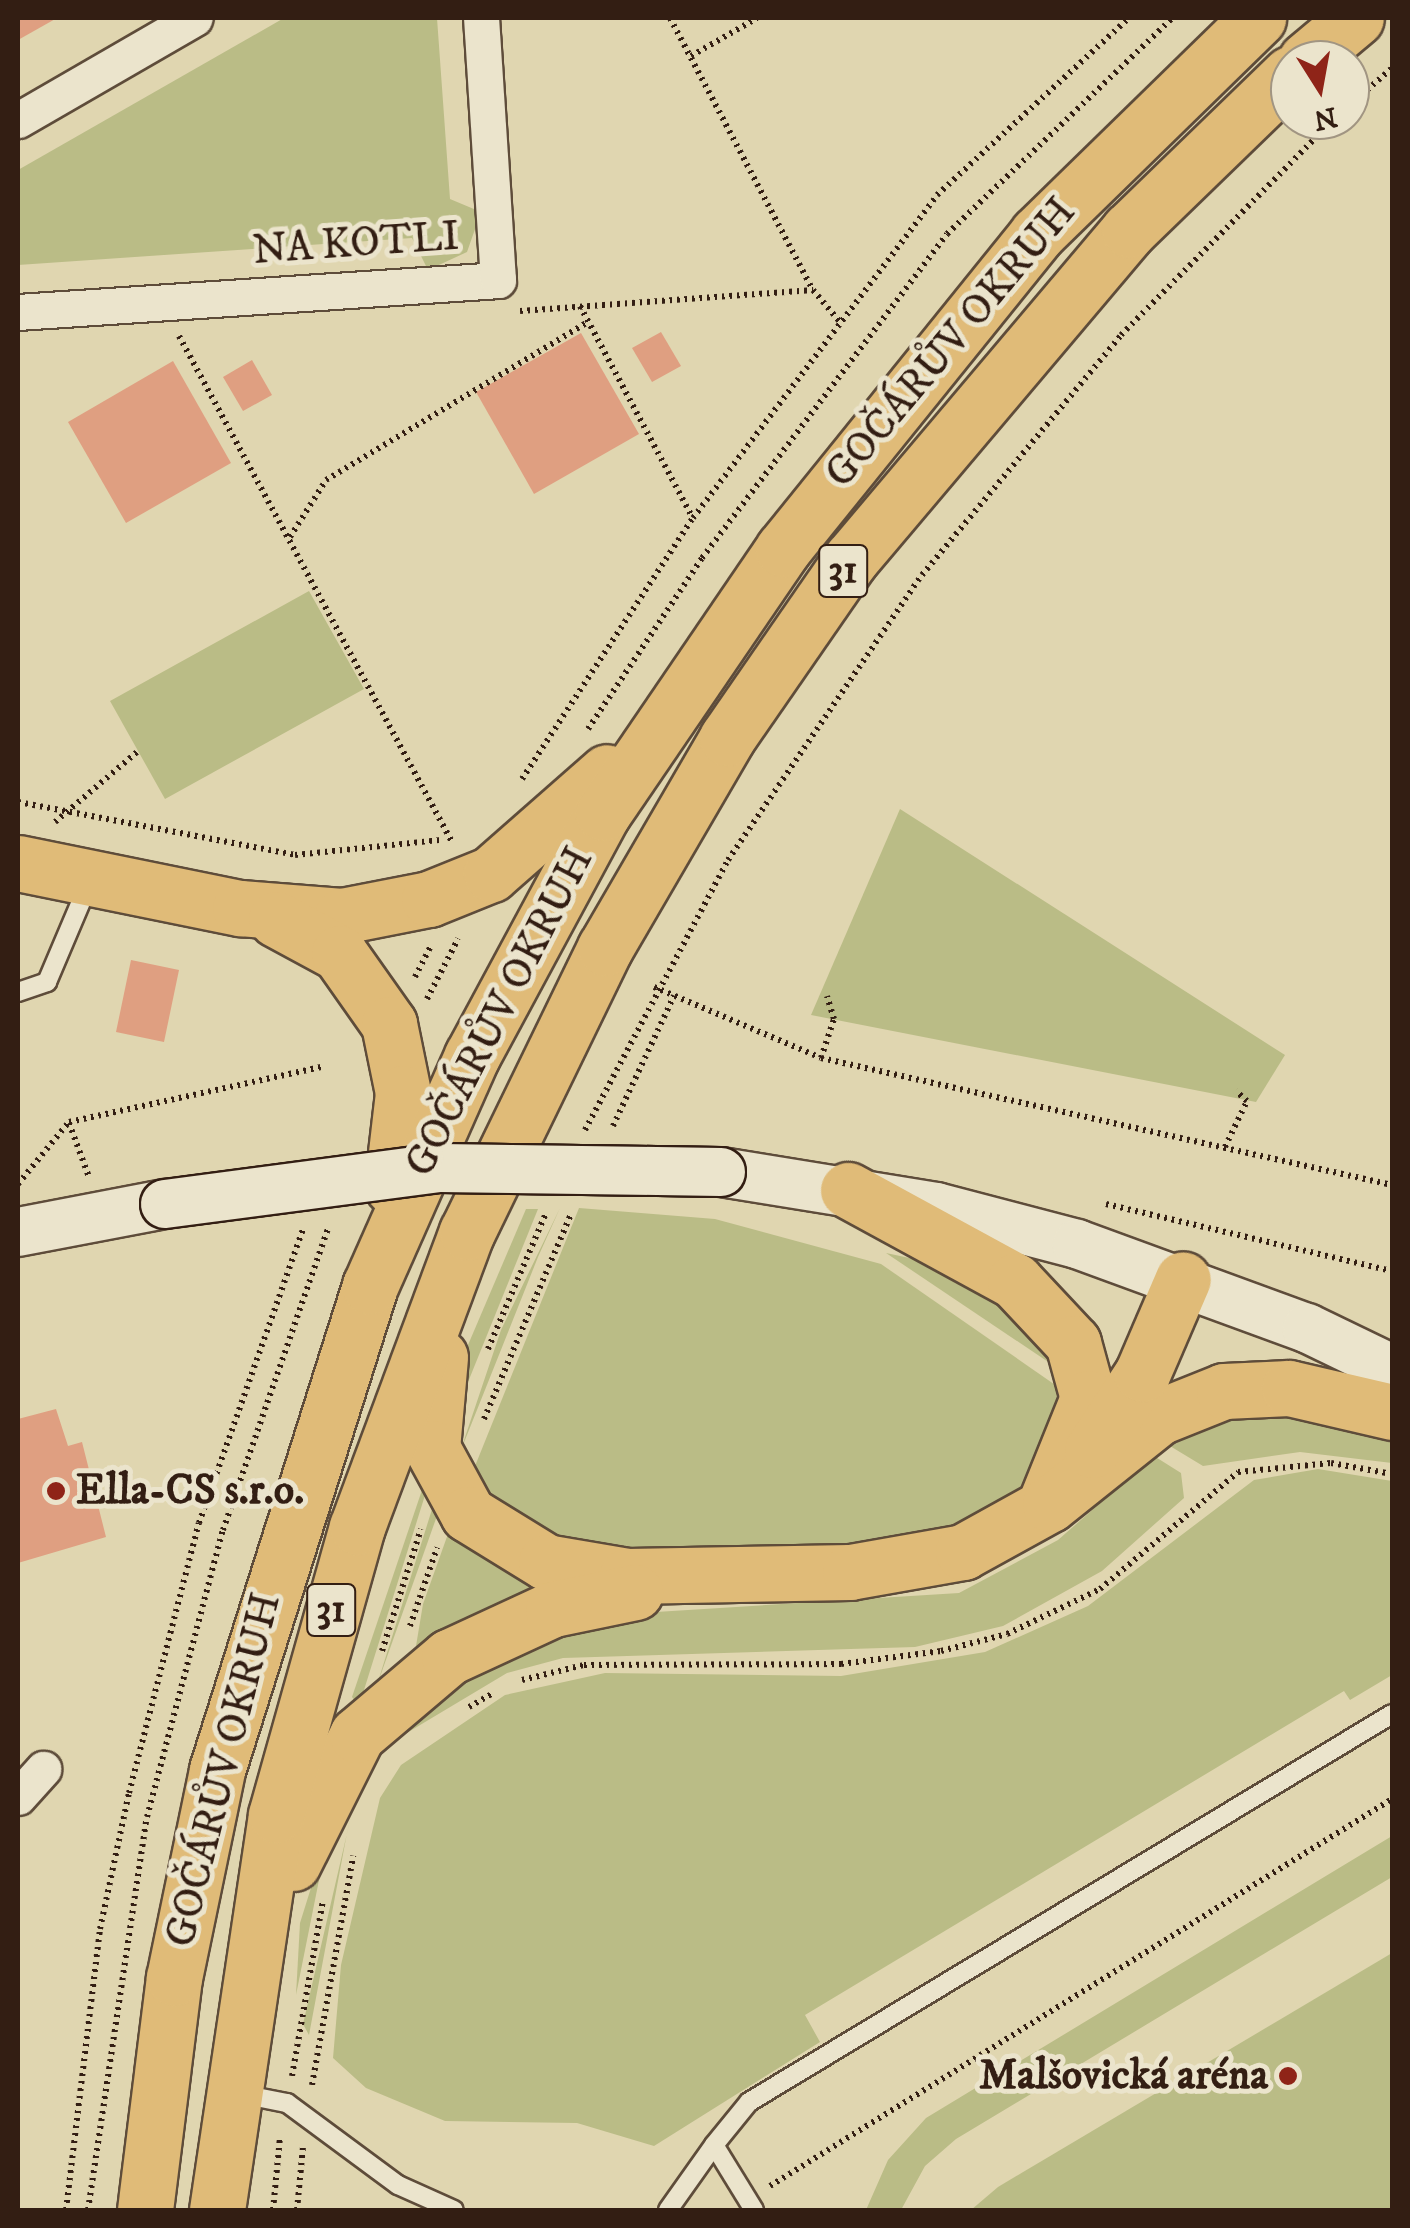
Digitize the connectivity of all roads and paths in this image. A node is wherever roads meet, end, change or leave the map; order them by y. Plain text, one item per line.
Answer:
1 (196, 18) edge
2 (481, 18) edge
3 (670, 18) edge
4 (757, 18) edge
5 (1129, 18) edge
6 (1258, 18) edge
7 (1356, 18) edge
8 (1330, 40) edge
9 (691, 56) junction
10 (1392, 68) edge
11 (1370, 87) edge
12 (1270, 93) edge
13 (18, 120) edge
14 (1313, 140) edge
15 (814, 290) junction
16 (18, 312) edge
17 (588, 322) junction
18 (840, 322) junction
19 (178, 335) dead end
20 (692, 518) junction
21 (290, 538) junction
22 (663, 718) junction
23 (138, 751) dead end
24 (516, 789) dead end
25 (18, 802) edge
26 (67, 812) junction
27 (70, 829) dead end
28 (465, 833) dead end
29 (36, 836) edge
30 (450, 861) junction
31 (91, 878) junction
32 (240, 908) junction
33 (654, 987) junction
34 (18, 992) edge
35 (674, 996) junction
36 (827, 996) dead end
37 (389, 1024) junction
38 (822, 1058) junction
39 (321, 1067) dead end
40 (1236, 1091) dead end
41 (69, 1122) junction
42 (610, 1132) dead end
43 (580, 1141) dead end
44 (1225, 1147) junction
45 (89, 1178) dead end
46 (18, 1184) edge
47 (1392, 1185) edge
48 (848, 1190) junction
49 (578, 1200) dead end
50 (1100, 1203) dead end
51 (306, 1224) dead end
52 (18, 1232) edge
53 (467, 1232) junction
54 (1392, 1271) edge
55 (1183, 1279) junction
56 (370, 1286) junction
57 (1392, 1369) edge
58 (1392, 1412) edge
59 (482, 1425) dead end
60 (1392, 1474) edge
61 (455, 1498) junction
62 (1021, 1524) junction
63 (743, 1577) junction
64 (389, 1706) junction
65 (464, 1710) dead end
66 (1392, 1714) edge
67 (43, 1769) dead end
68 (18, 1797) edge
69 (1392, 1800) edge
70 (355, 1846) dead end
71 (241, 2002) junction
72 (230, 2092) junction
73 (307, 2118) junction
74 (714, 2145) junction
75 (751, 2205) edge
76 (66, 2210) edge
77 (145, 2210) edge
78 (217, 2210) edge
79 (298, 2210) edge
80 (454, 2210) edge
81 (668, 2210) edge

1 - 13 street
2 - 16 street, NA KOTLI
3 - 9 path
4 - 9 path
5 - 18 path
6 - 22 main road, GOČÁRŮV OKRUH / 31
7 - 8 main road
9 - 15 path
10 - 11 path
12 - 53 main road, GOČÁRŮV OKRUH / 31
14 - 33 path
15 - 17 path
15 - 18 path
17 - 20 path
17 - 21 path
18 - 20 path
19 - 21 path
20 - 24 path
21 - 30 path
22 - 30 main road
22 - 56 main road, GOČÁRŮV OKRUH / 31
23 - 26 path
25 - 26 path
26 - 29 path
26 - 30 path
27 - 29 path
28 - 30 path
29 - 31 main road
30 - 32 main road
30 - 37 path
31 - 32 main road
31 - 34 lane
32 - 37 main road
33 - 35 path
33 - 43 path
35 - 38 path
35 - 42 path
36 - 38 path
37 - 56 main road
38 - 44 path
39 - 41 path
40 - 44 path
41 - 45 path
41 - 46 path
44 - 47 path
48 - 52 street, bridge
48 - 55 street
48 - 62 main road
49 - 59 path
50 - 54 path
51 - 76 path
53 - 61 main road
53 - 71 main road, GOČÁRŮV OKRUH / 31
55 - 57 street
55 - 62 main road
56 - 77 main road, GOČÁRŮV OKRUH / 31
58 - 62 main road
60 - 65 path
61 - 63 main road
61 - 64 path
62 - 63 main road
63 - 64 main road
64 - 71 main road
66 - 74 lane
67 - 68 street
69 - 75 path
70 - 73 path
71 - 72 main road, GOČÁRŮV OKRUH / 31
72 - 73 lane
72 - 78 main road, GOČÁRŮV OKRUH / 31
73 - 79 path
73 - 80 lane
74 - 75 lane
74 - 81 lane

